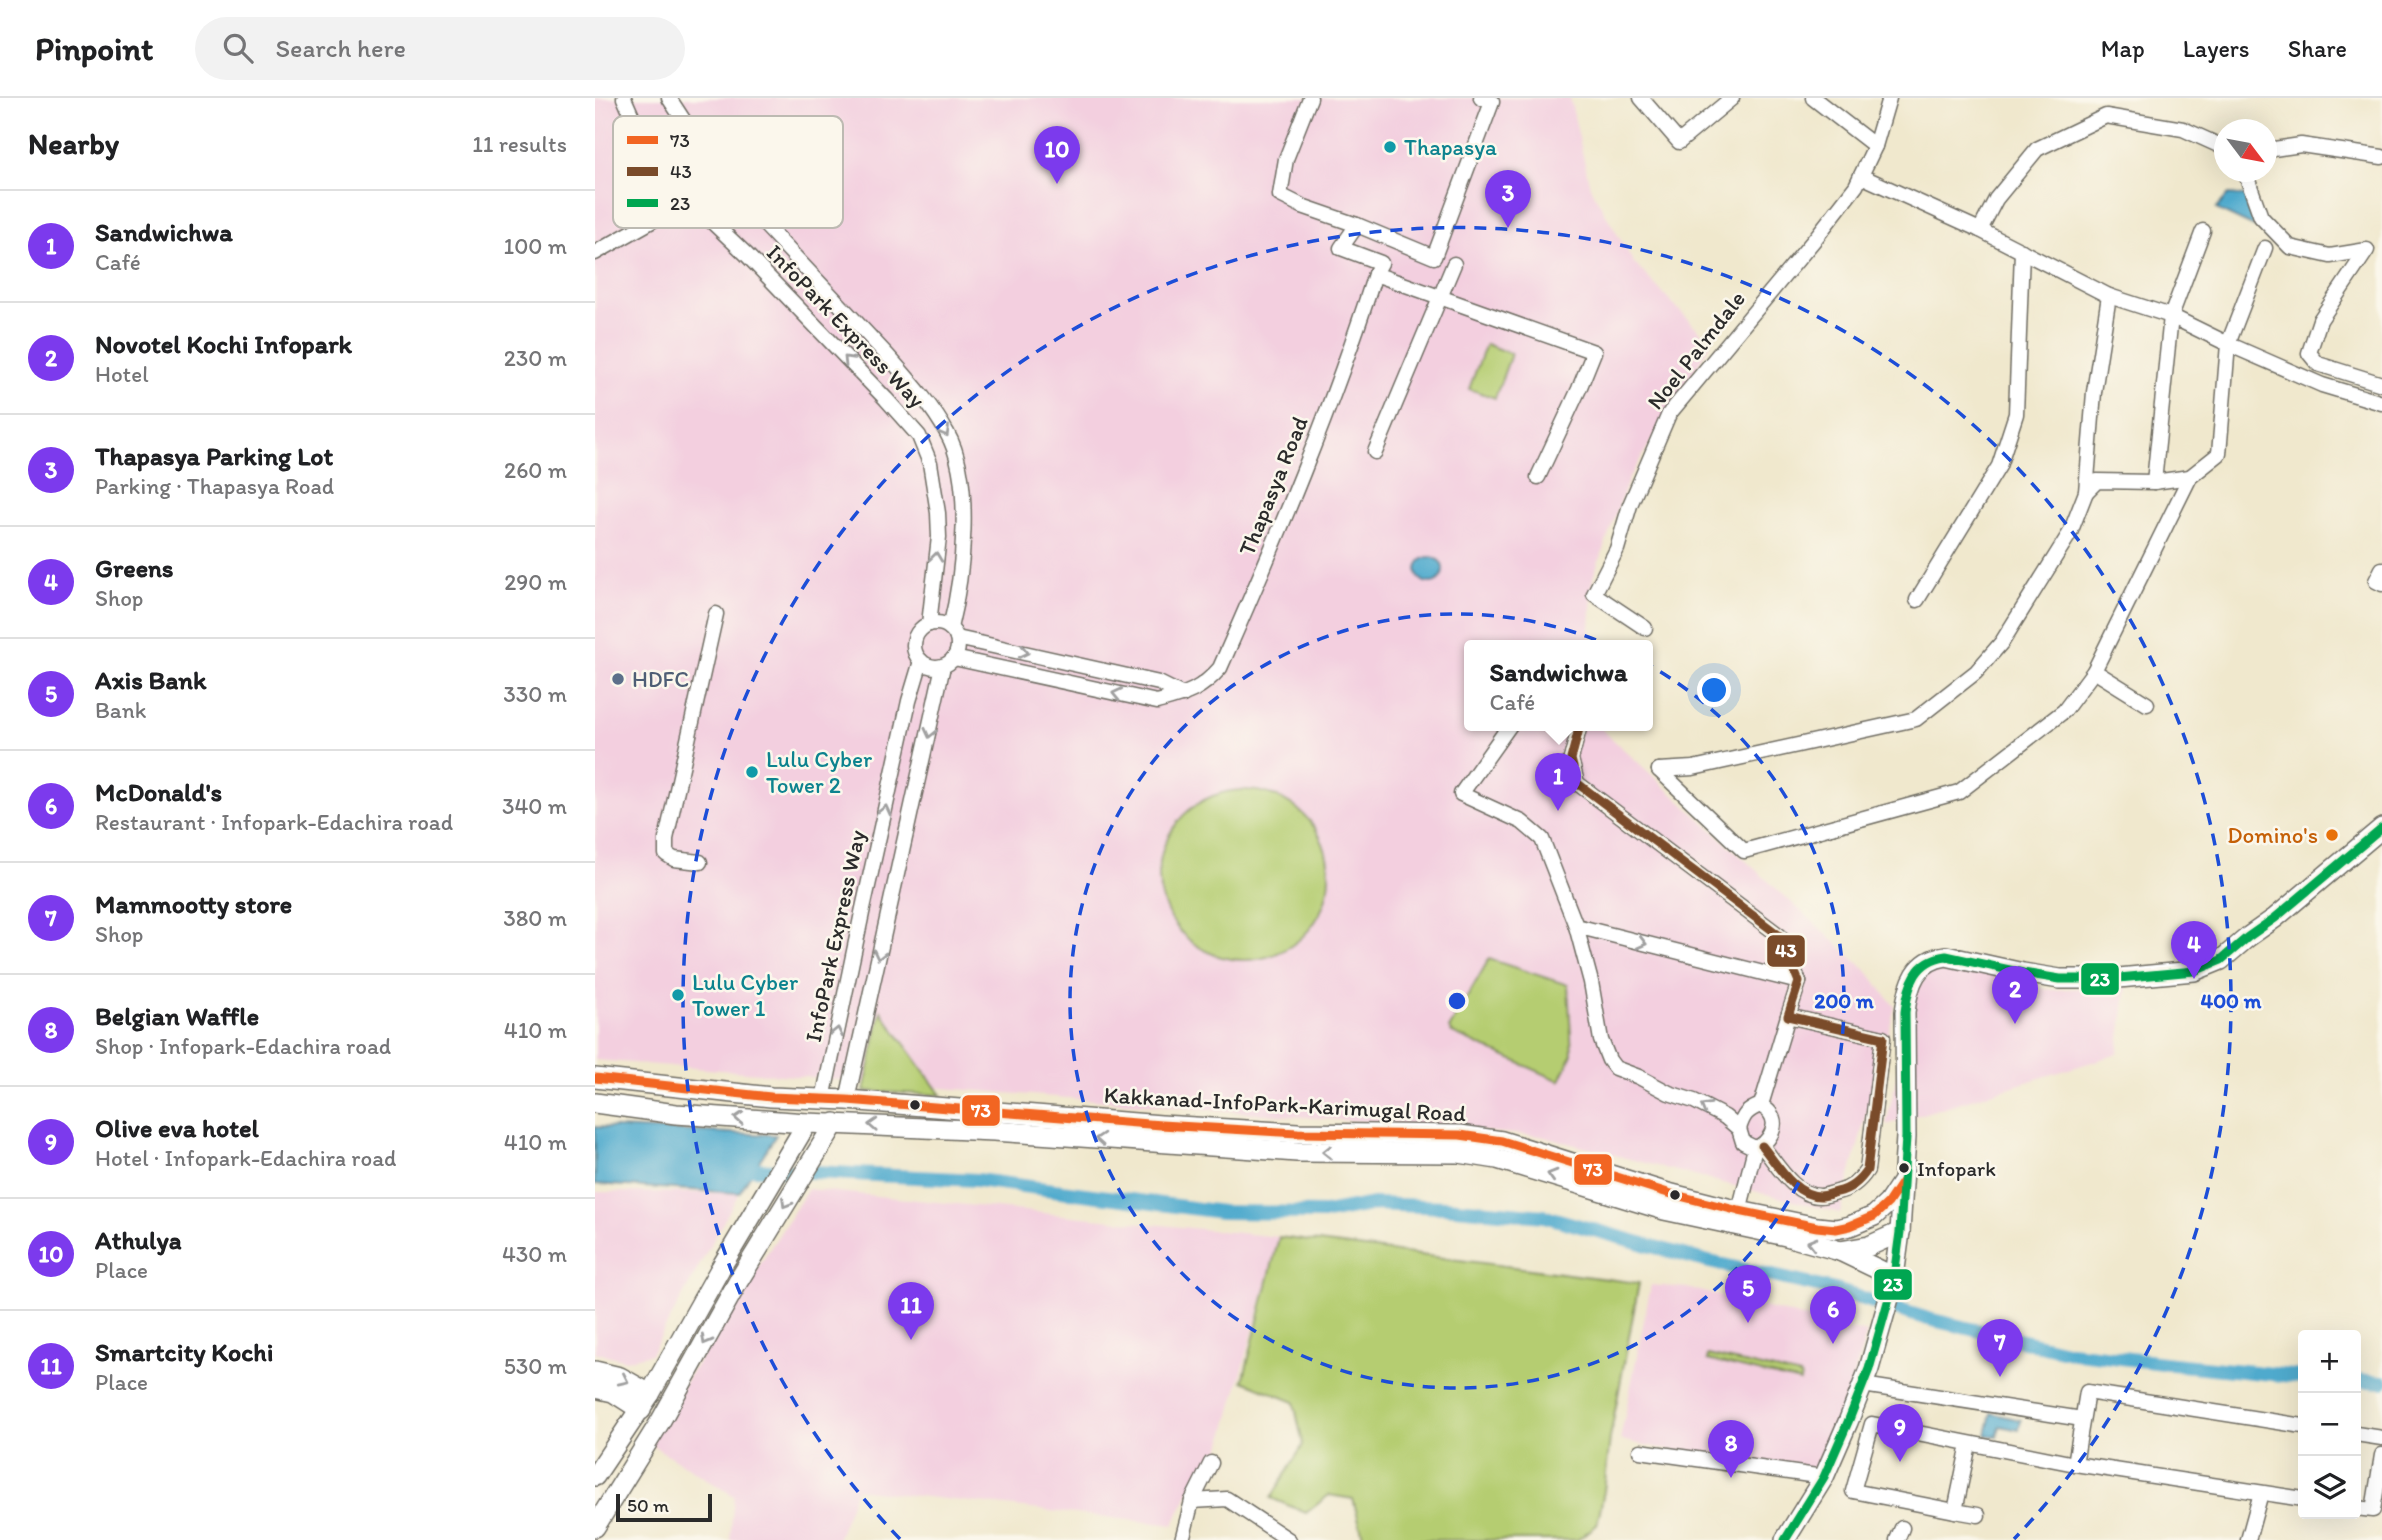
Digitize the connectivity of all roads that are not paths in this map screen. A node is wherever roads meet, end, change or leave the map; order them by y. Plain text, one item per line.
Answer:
1 (624, 98) edge
2 (669, 98) edge
3 (1310, 98) edge
4 (1481, 98) edge
5 (1641, 98) edge
6 (1732, 98) edge
7 (1813, 98) edge
8 (1889, 98) edge
9 (632, 116) edge
10 (681, 116) edge
11 (2214, 143) edge
12 (1875, 146) junction
13 (2277, 148) edge
14 (2382, 158) edge
15 (1861, 176) junction
16 (2249, 182) edge
17 (1357, 225) junction
18 (639, 228) edge
19 (719, 228) edge
20 (768, 228) edge
21 (1980, 230) junction
22 (2203, 230) dead end
23 (2265, 248) dead end
24 (2022, 251) junction
25 (595, 253) edge
26 (1454, 264) dead end
27 (1375, 274) junction
28 (2109, 296) junction
29 (1439, 297) junction
30 (2171, 316) junction
31 (2228, 344) junction
32 (2382, 384) edge
33 (2382, 403) edge
34 (1375, 452) dead end
35 (1538, 477) dead end
36 (2190, 477) junction
37 (2154, 482) junction
38 (2086, 492) junction
39 (2382, 569) edge
40 (2382, 584) edge
41 (1917, 600) dead end
42 (716, 614) dead end
43 (929, 624) junction
44 (1645, 628) dead end
45 (953, 633) junction
46 (921, 661) junction
47 (949, 662) junction
48 (2094, 671) junction
49 (1183, 695) junction
50 (2147, 704) dead end
51 (1506, 731) edge
52 (1578, 731) edge
53 (2382, 828) edge
54 (700, 862) dead end
55 (1576, 926) junction
56 (1799, 982) junction
57 (1788, 1016) junction
58 (595, 1078) edge
59 (823, 1099) junction
60 (846, 1100) junction
61 (595, 1103) edge
62 (1761, 1105) junction
63 (835, 1124) junction
64 (1739, 1129) junction
65 (802, 1131) junction
66 (1758, 1147) junction
67 (1604, 1181) junction
68 (1902, 1182) junction
69 (1739, 1211) junction
70 (1900, 1232) junction
71 (1840, 1251) junction
72 (1894, 1280) junction
73 (595, 1371) edge
74 (1863, 1385) junction
75 (595, 1388) edge
76 (645, 1402) junction
77 (2083, 1419) junction
78 (2298, 1425) edge
79 (2361, 1435) edge
80 (2382, 1438) edge
81 (1969, 1444) junction
82 (1640, 1451) dead end
83 (2382, 1455) edge
84 (1211, 1464) dead end
85 (2075, 1464) junction
86 (595, 1476) edge
87 (1824, 1477) junction
88 (2261, 1493) junction
89 (2298, 1498) edge
90 (1192, 1501) junction
91 (2361, 1509) edge
92 (1955, 1511) junction
93 (1978, 1515) dead end
94 (595, 1527) edge
95 (1182, 1540) edge
96 (1289, 1540) edge
97 (1785, 1540) edge
98 (2248, 1540) edge

1 - 9 street, InfoPark Express Way
2 - 10 street, InfoPark Express Way
3 - 17 street
4 - 17 street
5 - 6 street
7 - 12 street
8 - 12 street, Noel Palmdale
11 - 21 street
12 - 15 street, Noel Palmdale
13 - 14 street
15 - 21 street
15 - 44 street, Noel Palmdale
16 - 32 street
17 - 27 street
18 - 25 street
43 -> 19 street, InfoPark Express Way
20 -> 45 street, InfoPark Express Way
21 - 24 street
22 - 30 street
23 - 31 street
24 - 28 street
24 - 41 street
26 - 29 street
27 - 29 street
27 - 49 street, Thapasya Road
28 - 30 street
28 - 38 street
29 - 34 street
29 - 35 street
30 - 31 street
30 - 37 street
31 - 33 street
31 - 36 street
36 - 37 street
36 - 48 street
37 - 38 street
38 - 48 street
39 - 40 street
42 - 54 street
43 - 45 street
43 - 46 street
45 - 47 street
45 -> 49 street
46 - 47 street
59 -> 46 street, InfoPark Express Way
49 -> 47 street, Thapasya Road
47 -> 60 street, InfoPark Express Way
48 - 50 street
51 - 55 street
52 - 56 street
53 - 68 main road
55 -> 56 street
64 -> 55 street
56 - 57 street
57 - 62 street
57 - 66 street
58 - 59 main road, Kakkanad-InfoPark-Karimugal Road
59 - 60 main road, Kakkanad-InfoPark-Karimugal Road
60 - 67 main road, Kakkanad-InfoPark-Karimugal Road
65 -> 61 main road, Kakkanad-InfoPark-Karimugal Road
62 - 64 street
62 - 66 street
63 - 65 main road, Kakkanad-InfoPark-Karimugal Road
67 -> 63 main road, Kakkanad-InfoPark-Karimugal Road
63 -> 94 main road
64 - 66 street
65 - 76 main road
66 - 69 street
67 - 69 main road, Kakkanad-InfoPark-Karimugal Road
71 -> 67 main road, Kakkanad-InfoPark-Karimugal Road
68 - 69 main road, Kakkanad-InfoPark-Karimugal Road
68 - 70 main road
70 - 71 main road, Kakkanad-InfoPark-Karimugal Road
70 - 72 main road
71 - 72 main road
72 - 74 main road
73 -> 76 main road
74 - 77 street
74 - 87 main road
75 - 76 main road
76 - 86 main road
77 - 78 street
77 - 85 street
79 - 80 street
81 - 85 street
81 - 92 street
81 - 92 street
82 - 87 street
83 - 91 street
84 - 90 street
85 - 88 street
87 - 97 main road
88 - 89 street
88 - 98 street
90 - 95 street
90 - 96 street
92 - 93 street

